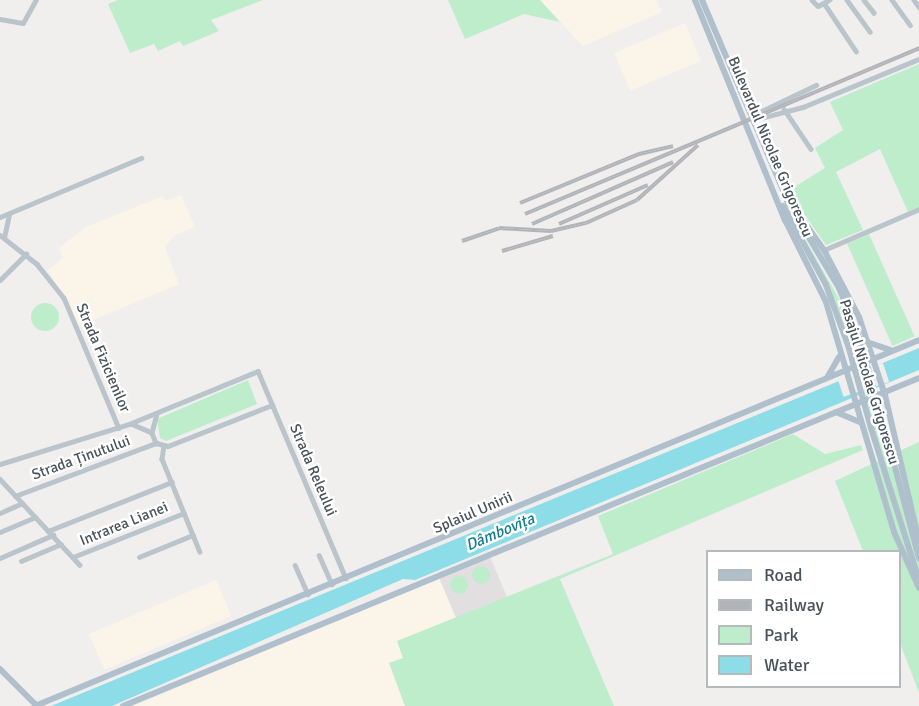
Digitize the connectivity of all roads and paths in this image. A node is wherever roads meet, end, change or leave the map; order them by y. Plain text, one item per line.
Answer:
1 (36, 0) edge
2 (695, 0) edge
3 (702, 0) edge
4 (812, 0) edge
5 (847, 0) edge
6 (864, 0) edge
7 (891, 0) edge
8 (914, 0) edge
9 (826, 2) edge
10 (919, 7) edge
11 (874, 13) dead end
12 (0, 19) edge
13 (910, 25) dead end
14 (870, 32) dead end
15 (856, 51) dead end
16 (919, 59) edge
17 (816, 85) dead end
18 (778, 104) junction
19 (784, 109) junction
20 (752, 118) junction
21 (811, 149) dead end
22 (141, 158) dead end
23 (781, 196) junction
24 (919, 209) edge
25 (9, 214) junction
26 (0, 217) edge
27 (2, 237) edge
28 (824, 250) junction
29 (26, 254) junction
30 (0, 271) edge
31 (8, 275) junction
32 (0, 280) edge
33 (919, 339) edge
34 (864, 340) junction
35 (839, 348) junction
36 (894, 350) junction
37 (874, 359) junction
38 (845, 371) junction
39 (919, 378) edge
40 (825, 379) junction
41 (912, 381) junction
42 (884, 393) junction
43 (272, 405) junction
44 (854, 405) junction
45 (159, 412) junction
46 (835, 412) junction
47 (889, 413) junction
48 (129, 424) junction
49 (861, 425) junction
50 (119, 428) junction
51 (152, 433) junction
52 (156, 443) junction
53 (164, 446) junction
54 (0, 464) edge
55 (0, 479) edge
56 (171, 482) junction
57 (8, 488) junction
58 (0, 491) edge
59 (15, 496) junction
60 (22, 503) junction
61 (0, 513) edge
62 (184, 513) junction
63 (35, 517) junction
64 (48, 531) junction
65 (0, 532) edge
66 (52, 535) junction
67 (193, 535) junction
68 (919, 541) edge
69 (61, 544) junction
70 (900, 550) edge
71 (200, 552) dead end
72 (901, 552) edge
73 (319, 555) dead end
74 (73, 557) junction
75 (139, 557) dead end
76 (0, 558) edge
77 (919, 558) edge
78 (21, 561) dead end
79 (80, 564) dead end
80 (295, 565) dead end
81 (345, 578) junction
82 (919, 580) edge
83 (332, 584) junction
84 (919, 588) edge
85 (308, 594) junction
86 (0, 669) edge
87 (36, 706) edge
88 (123, 706) edge

1 - 12 street
2 - 23 main road, Bulevardul Nicolae Grigorescu
3 - 20 main road, Bulevardul Nicolae Grigorescu
4 - 9 street
5 - 14 street
6 - 11 street
7 - 13 street
8 - 10 street
9 - 15 street
16 - 19 street
17 - 18 street
18 - 19 street
18 - 20 street
19 - 20 street
19 - 21 street
20 - 23 main road, Bulevardul Nicolae Grigorescu
22 - 25 street
23 - 28 main road, Bulevardul Nicolae Grigorescu
23 - 34 main road, Pasajul Nicolae Grigorescu
23 - 35 main road, Bulevardul Nicolae Grigorescu
23 - 82 main road, Pasajul Nicolae Grigorescu, bridge
24 - 28 street
25 - 26 street
25 - 27 street
27 - 29 street, Strada Fizicienilor
28 - 34 main road, Bulevardul Nicolae Grigorescu
29 - 31 street
29 - 50 street, Strada Fizicienilor
30 - 31 street
31 - 32 street
33 - 36 main road, Splaiul Unirii
34 - 36 main road
34 - 37 main road, Bulevardul Nicolae Grigorescu
34 - 77 main road, Pasajul Nicolae Grigorescu, bridge
35 - 38 main road, Bulevardul Nicolae Grigorescu
35 - 40 main road
36 - 37 main road, Splaiul Unirii
37 - 38 main road, Splaiul Unirii
37 - 42 main road, Bulevardul Nicolae Grigorescu
38 - 40 main road, Splaiul Unirii
38 - 44 main road, Bulevardul Nicolae Grigorescu
39 - 41 main road
40 - 81 main road, Splaiul Unirii
41 - 42 main road
41 - 47 main road
42 - 44 main road
42 - 47 main road, Bulevardul Nicolae Grigorescu
43 - 45 street, Strada Releului
43 - 53 street
43 - 81 street, Strada Releului
44 - 46 main road
44 - 49 main road, Bulevardul Nicolae Grigorescu
45 - 48 street
45 - 51 street
46 - 49 main road
46 - 88 main road
47 - 68 main road, Bulevardul Nicolae Grigorescu
48 - 50 street
48 - 51 street
49 - 70 main road, Bulevardul Nicolae Grigorescu
50 - 54 street
51 - 52 street
52 - 53 street
52 - 59 street, Strada Ținutului
53 - 56 street
55 - 57 street
56 - 62 street
56 - 64 street
57 - 58 street
57 - 59 street
59 - 60 street
60 - 61 street
60 - 63 street
62 - 67 street
62 - 74 street, Intrarea Lianei
63 - 64 street
63 - 65 street
64 - 66 street
66 - 69 street
66 - 76 street
67 - 71 street
67 - 75 street
69 - 74 street
69 - 78 street
72 - 84 main road, Bulevardul Nicolae Grigorescu
73 - 83 street
74 - 79 street
80 - 85 street
81 - 83 main road, Splaiul Unirii
83 - 85 main road, Splaiul Unirii
85 - 87 main road, Splaiul Unirii
86 - 87 main road

